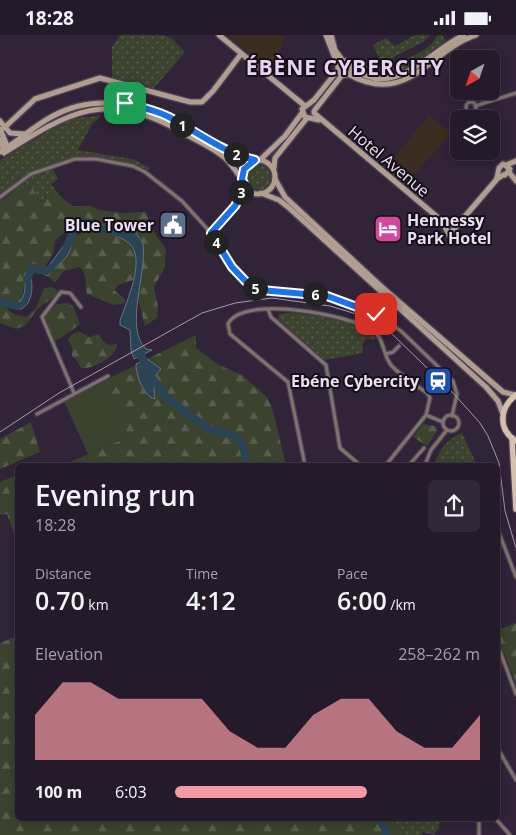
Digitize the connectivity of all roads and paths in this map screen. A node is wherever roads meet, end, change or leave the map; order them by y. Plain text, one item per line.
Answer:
1 (219, 35) edge
2 (326, 35) edge
3 (331, 35) edge
4 (464, 35) edge
5 (476, 35) edge
6 (241, 54) junction
7 (343, 61) junction
8 (338, 68) junction
9 (352, 68) junction
10 (346, 74) junction
11 (516, 93) edge
12 (476, 106) dead end
13 (308, 112) junction
14 (13, 118) junction
15 (0, 120) edge
16 (2, 128) edge
17 (27, 133) junction
18 (0, 139) edge
19 (9, 150) junction
20 (1, 153) edge
21 (258, 160) junction
22 (516, 162) edge
23 (274, 170) junction
24 (505, 171) junction
25 (242, 179) junction
26 (275, 179) junction
27 (515, 180) edge
28 (245, 186) junction
29 (252, 192) junction
30 (261, 193) junction
31 (0, 197) edge
32 (235, 206) junction
33 (442, 221) junction
34 (460, 222) junction
35 (211, 233) junction
36 (81, 307) dead end
37 (268, 309) junction
38 (399, 346) dead end
39 (386, 354) junction
40 (108, 376) dead end
41 (74, 393) junction
42 (516, 395) edge
43 (37, 414) dead end
44 (503, 414) junction
45 (426, 415) junction
46 (452, 416) junction
47 (443, 422) junction
48 (447, 430) junction
49 (514, 439) edge
50 (424, 448) dead end
51 (305, 463) edge
52 (358, 463) edge
53 (388, 463) edge
54 (411, 463) edge
55 (426, 463) edge
56 (516, 509) edge
57 (500, 537) edge
58 (516, 577) edge
59 (500, 651) edge
60 (516, 694) edge
61 (500, 752) edge
62 (516, 780) edge
63 (479, 821) edge
64 (498, 821) edge
65 (479, 835) edge
66 (510, 835) edge

1 - 6 street, Hotel Avenue
2 - 8 street
3 - 7 street
4 - 9 street
5 - 10 street
6 - 13 street, Hotel Avenue
6 - 14 street
7 - 8 street
7 - 9 street
8 - 10 street
8 - 13 street
9 - 10 street
10 - 13 street
11 - 12 street
13 - 21 street
13 - 23 street
13 - 33 street, Hotel Avenue
14 - 15 street
14 - 16 street
15 - 16 street
16 - 17 street
16 - 20 street
17 - 20 street
17 - 21 street
18 - 19 street
19 - 20 street
19 - 25 street
21 - 23 street
21 - 25 street
22 - 24 street
23 - 26 street
24 - 27 street
24 - 34 street
25 - 28 street
26 - 30 street
26 - 42 street
28 - 29 street
28 - 32 street
29 - 30 street
29 - 32 street
30 - 44 street
31 - 35 street
32 - 35 street
33 - 34 street
33 - 34 street, Hotel Avenue
35 - 46 street
36 - 41 street
37 - 39 street
37 - 51 street
37 - 52 street
38 - 39 street
39 - 45 street
40 - 41 street
41 - 43 street
42 - 44 main road
44 - 49 main road
45 - 47 street
45 - 53 street
46 - 47 street
46 - 48 street
47 - 48 street
48 - 55 street
49 - 56 main road
50 - 54 street
57 - 58 street
59 - 60 street
61 - 62 street
63 - 65 street
64 - 66 street

